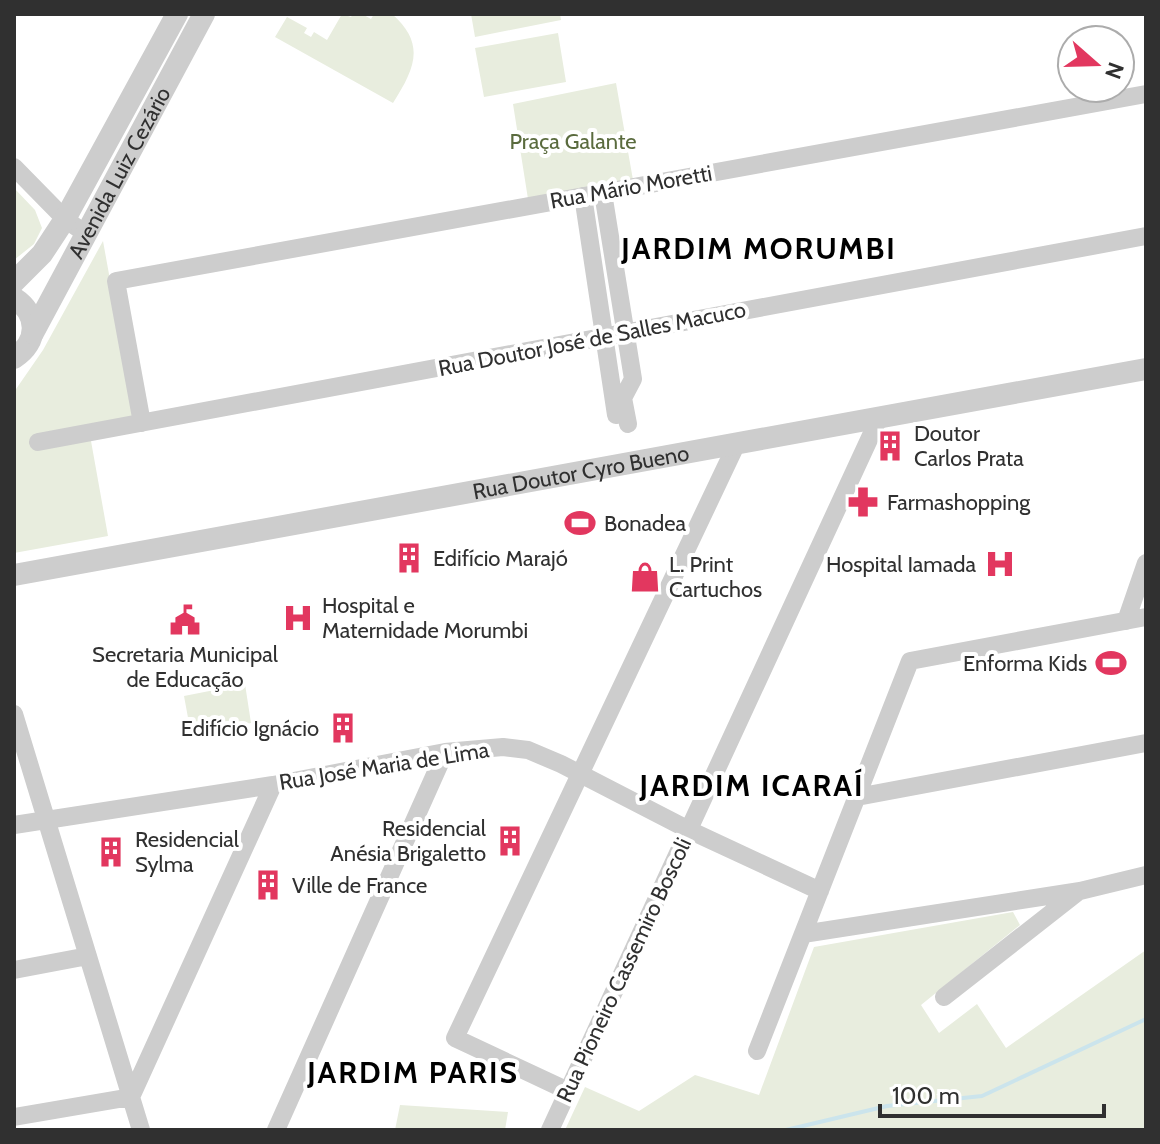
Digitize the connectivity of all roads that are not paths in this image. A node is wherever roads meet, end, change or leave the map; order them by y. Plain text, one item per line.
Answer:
1 (177, 14) edge
2 (204, 14) edge
3 (1146, 94) edge
4 (14, 167) edge
5 (603, 193) junction
6 (583, 196) junction
7 (65, 219) junction
8 (86, 234) junction
9 (1146, 236) edge
10 (612, 249) junction
11 (591, 251) junction
12 (14, 282) edge
13 (14, 298) edge
14 (33, 333) junction
15 (626, 333) junction
16 (604, 337) junction
17 (15, 359) edge
18 (1146, 369) edge
19 (879, 418) junction
20 (142, 423) junction
21 (38, 442) dead end
22 (737, 443) junction
23 (1146, 563) edge
24 (14, 575) edge
25 (1146, 617) edge
26 (1126, 621) junction
27 (14, 714) edge
28 (1146, 743) edge
29 (445, 752) junction
30 (581, 774) junction
31 (273, 785) junction
32 (857, 797) junction
33 (46, 820) junction
34 (14, 825) edge
35 (689, 830) junction
36 (1146, 875) edge
37 (820, 891) junction
38 (1080, 891) junction
39 (803, 934) junction
40 (88, 956) junction
41 (14, 970) edge
42 (944, 997) dead end
43 (757, 1051) dead end
44 (568, 1091) junction
45 (131, 1097) junction
46 (14, 1117) edge
47 (141, 1130) edge
48 (276, 1130) edge
49 (550, 1130) edge

1 - 7 street, Avenida Luiz Cezário
2 - 8 street, Avenida Luiz Cezário
3 - 5 street, Rua Mário Moretti
4 - 7 street
5 - 6 street, Rua Mário Moretti
5 - 10 street
6 - 11 street
6 - 20 street, Rua Mário Moretti
7 - 8 street
7 - 12 street, Avenida Luiz Cezário
8 - 14 street, Avenida Luiz Cezário
9 - 15 street, Rua Doutor José de Salles Macuco
10 - 11 street
10 - 15 street
11 - 16 street
13 - 14 street
14 - 17 street, Avenida Luiz Cezário
15 - 16 street, Rua Doutor José de Salles Macuco
15 - 16 street
16 - 20 street, Rua Doutor José de Salles Macuco
18 - 19 street, Rua Doutor Cyro Bueno
19 - 22 street, Rua Doutor Cyro Bueno
19 - 35 street, Rua Pioneiro Cassemiro Boscoli
20 - 21 street, Rua Doutor José de Salles Macuco
22 - 24 street, Rua Doutor Cyro Bueno
22 - 30 street
23 - 26 street
25 - 26 street
26 - 32 street
27 - 33 street
28 - 32 street
29 - 30 street, Rua José Maria de Lima
29 - 31 street, Rua José Maria de Lima
29 - 48 street
30 - 35 street, Rua José Maria de Lima
30 - 44 street
31 - 33 street, Rua José Maria de Lima
31 - 45 street
32 - 37 street
33 - 34 street, Rua José Maria de Lima
33 - 40 street
35 - 37 street, Rua José Maria de Lima
35 - 44 street, Rua Pioneiro Cassemiro Boscoli
36 - 38 street
37 - 39 street
38 - 39 street
38 - 42 street
39 - 43 street
40 - 41 street
40 - 45 street
44 - 49 street, Rua Pioneiro Cassemiro Boscoli
45 - 46 street
45 - 47 street

